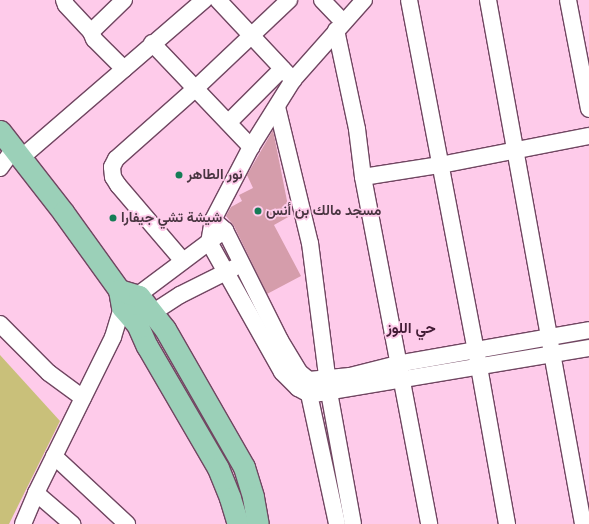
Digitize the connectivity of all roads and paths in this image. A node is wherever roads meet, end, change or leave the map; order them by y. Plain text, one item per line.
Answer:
1 (64, 0) edge
2 (124, 0) edge
3 (204, 0) edge
4 (218, 0) edge
5 (289, 0) edge
6 (322, 0) edge
7 (364, 0) edge
8 (409, 0) edge
9 (488, 0) edge
10 (568, 0) edge
11 (340, 26) junction
12 (91, 32) junction
13 (251, 35) junction
14 (152, 43) junction
15 (124, 69) junction
16 (287, 75) junction
17 (196, 88) junction
18 (277, 107) junction
19 (589, 109) edge
20 (229, 122) junction
21 (0, 132) edge
22 (589, 136) edge
23 (251, 147) junction
24 (516, 150) junction
25 (18, 153) junction
26 (440, 165) junction
27 (0, 168) edge
28 (363, 177) junction
29 (219, 225) junction
30 (209, 242) junction
31 (182, 261) junction
32 (242, 264) junction
33 (226, 272) junction
34 (127, 298) junction
35 (145, 318) junction
36 (0, 324) edge
37 (589, 330) edge
38 (113, 337) junction
39 (549, 337) junction
40 (589, 348) edge
41 (476, 350) junction
42 (553, 353) junction
43 (478, 366) junction
44 (399, 372) junction
45 (328, 385) junction
46 (309, 387) junction
47 (84, 398) junction
48 (54, 456) junction
49 (244, 467) junction
50 (223, 480) junction
51 (36, 493) junction
52 (22, 524) edge
53 (72, 524) edge
54 (127, 524) edge
55 (238, 524) edge
56 (258, 524) edge
57 (337, 524) edge
58 (353, 524) edge
59 (429, 524) edge
60 (507, 524) edge
61 (584, 524) edge

1 - 12 street
2 - 12 street
3 - 14 street
4 - 13 street
5 - 13 street
6 - 11 street
7 - 11 street
8 - 26 street
9 - 24 street
10 - 19 street
11 - 16 street
11 - 28 street
12 - 15 street
13 - 16 street
13 - 17 street
14 - 15 street
14 - 17 street
15 - 25 street
16 - 18 street
16 - 20 street
17 - 20 street
17 - 31 street
18 - 23 street
18 - 45 street
20 - 23 street
21 - 25 main road
22 - 24 street
23 - 29 street
24 - 26 street
24 - 39 street
25 - 27 street
25 - 34 main road
26 - 28 street
26 - 41 street
28 - 44 street
29 - 30 street
29 - 32 street
30 - 31 street
30 - 33 street
31 - 34 street
32 - 33 street
32 - 46 street
33 - 35 street
33 - 46 street
34 - 35 main road
34 - 38 street
35 - 38 street
35 - 49 main road
35 - 50 main road
36 - 47 street
37 - 39 street
38 - 47 street
39 - 41 street
39 - 42 street
40 - 42 street
41 - 43 street
41 - 44 street
42 - 43 street
42 - 61 street
43 - 44 street
43 - 60 street
44 - 45 street
44 - 59 street
45 - 46 street
45 - 58 street
46 - 57 street
47 - 48 street
48 - 51 street
48 - 54 street
49 - 50 main road
49 - 56 main road
50 - 55 main road
51 - 52 street
51 - 53 street

